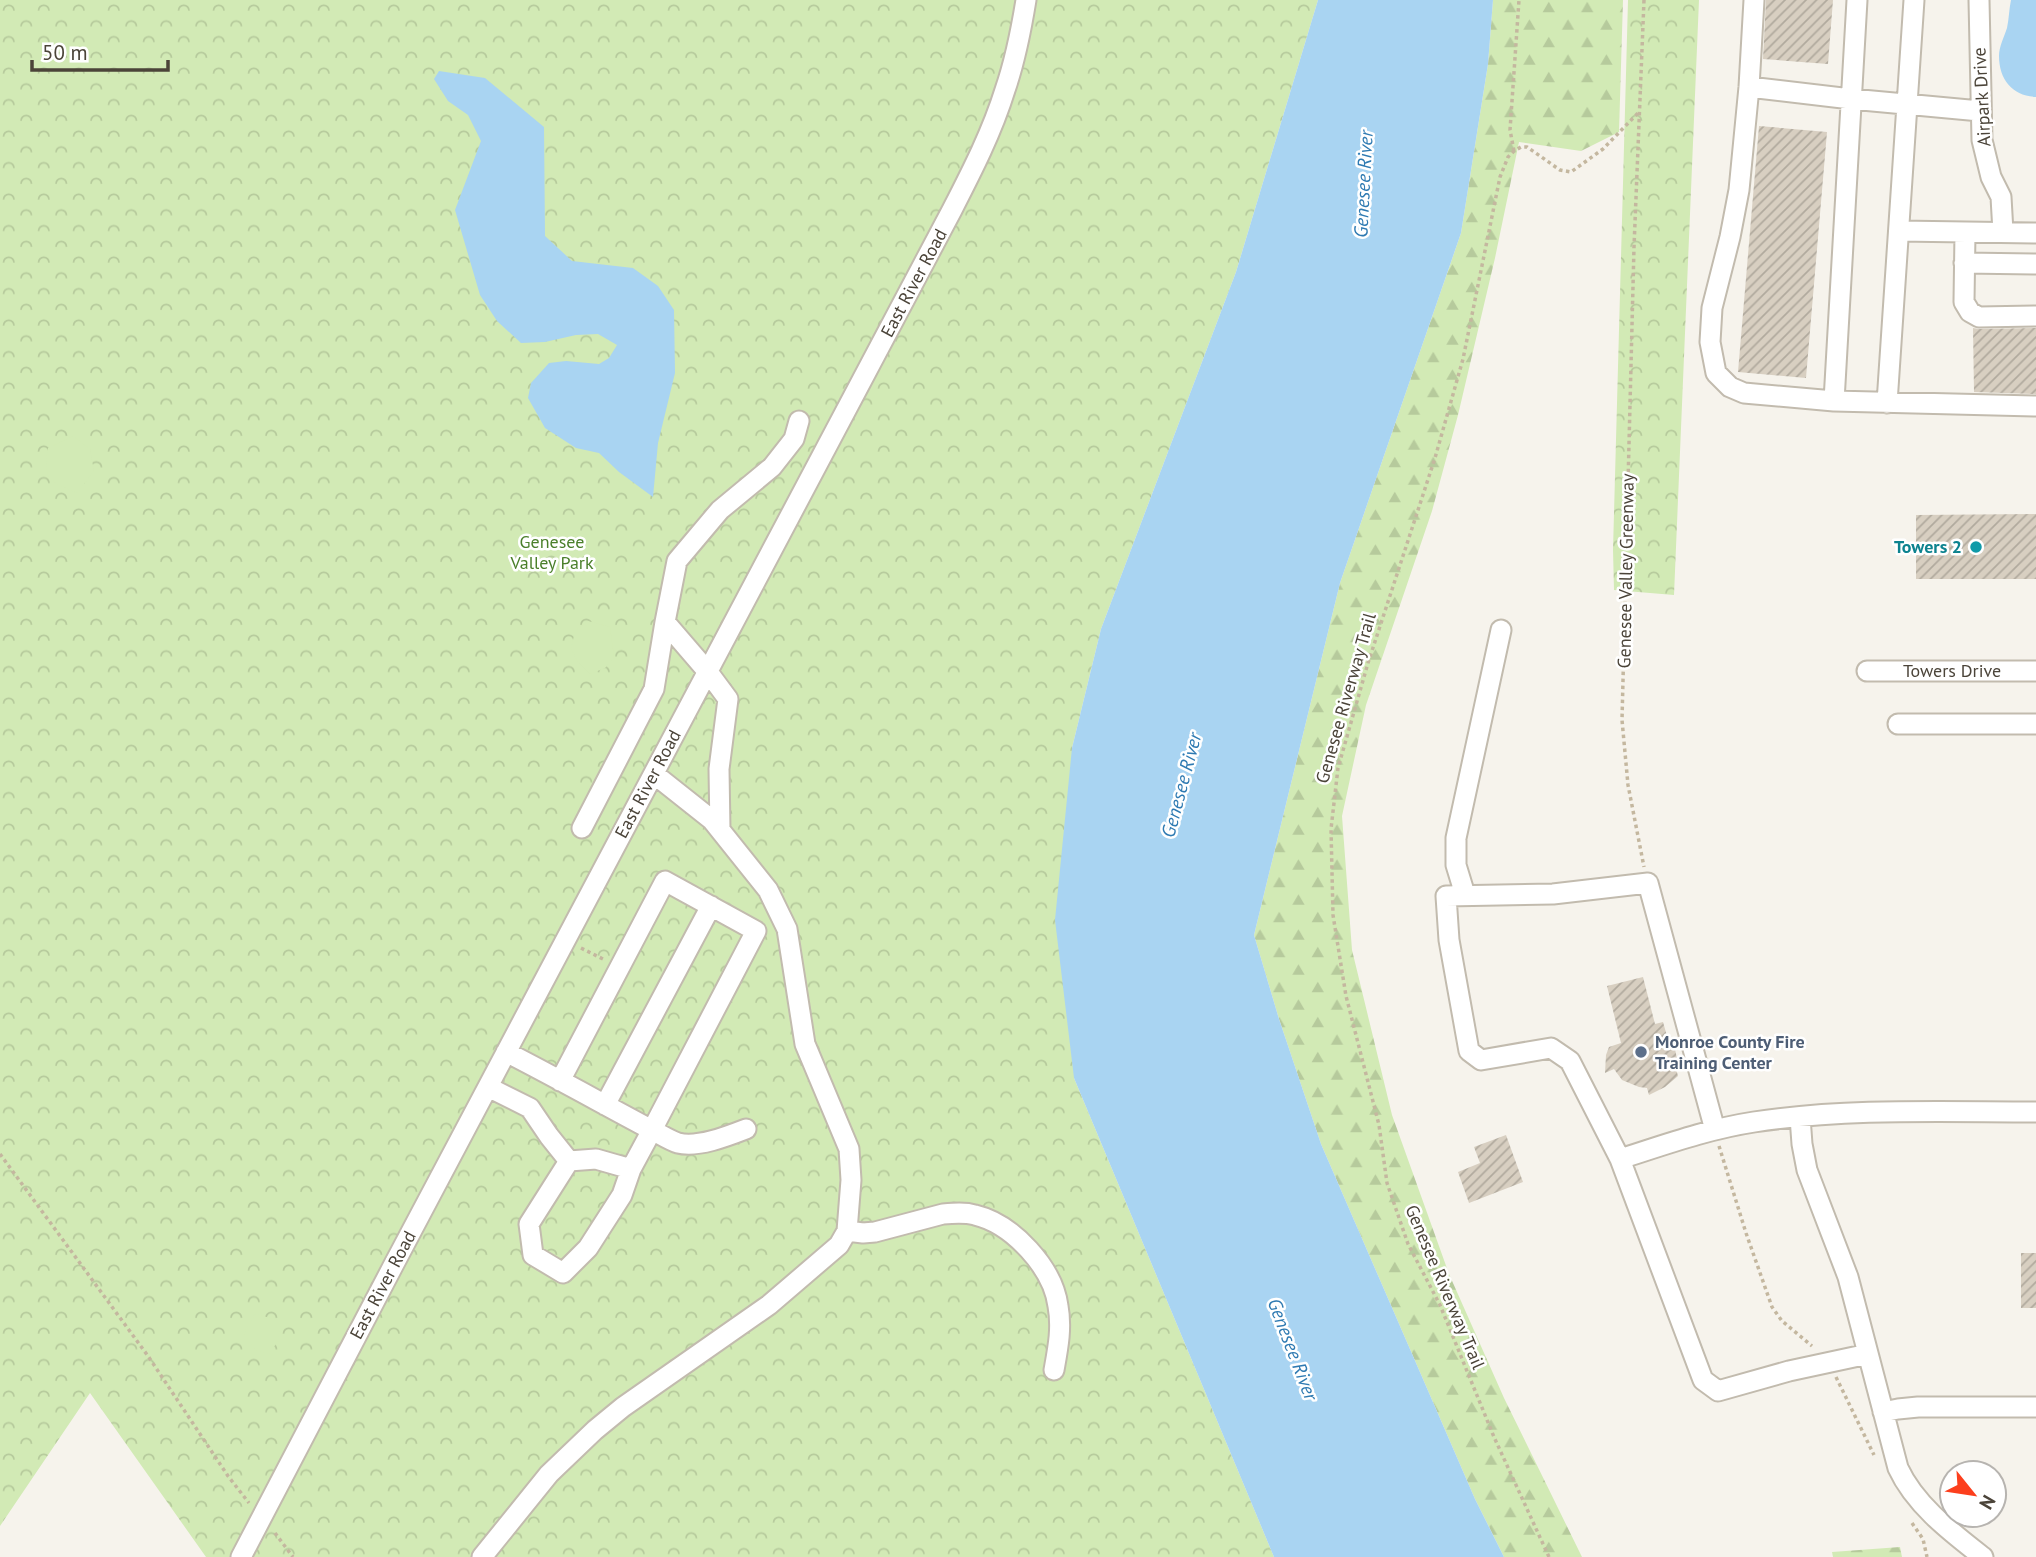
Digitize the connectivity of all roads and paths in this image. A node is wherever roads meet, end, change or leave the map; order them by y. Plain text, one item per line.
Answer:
1 (1026, 0) edge
2 (1519, 0) edge
3 (1644, 0) edge
4 (1754, 0) edge
5 (1857, 0) edge
6 (1914, 0) edge
7 (1979, 0) edge
8 (1749, 87) junction
9 (1851, 99) junction
10 (1907, 105) junction
11 (1980, 111) junction
12 (1639, 112) junction
13 (1514, 151) junction
14 (1899, 231) junction
15 (2003, 232) junction
16 (1965, 233) junction
17 (2036, 233) edge
18 (1964, 264) junction
19 (2036, 264) edge
20 (2036, 316) edge
21 (1834, 401) junction
22 (1886, 403) junction
23 (2036, 406) edge
24 (799, 421) dead end
25 (664, 622) junction
26 (1501, 630) dead end
27 (1867, 671) dead end
28 (2036, 671) edge
29 (708, 672) junction
30 (1898, 724) dead end
31 (2036, 724) edge
32 (654, 774) junction
33 (582, 828) dead end
34 (720, 830) junction
35 (1648, 883) junction
36 (1463, 896) junction
37 (711, 906) junction
38 (576, 945) dead end
39 (597, 956) dead end
40 (506, 1052) junction
41 (560, 1081) junction
42 (488, 1087) junction
43 (605, 1105) junction
44 (2036, 1112) edge
45 (1800, 1118) junction
46 (746, 1129) dead end
47 (652, 1130) junction
48 (1715, 1130) junction
49 (0, 1154) edge
50 (1620, 1159) junction
51 (569, 1161) junction
52 (631, 1170) junction
53 (847, 1231) junction
54 (1868, 1353) junction
55 (1054, 1370) dead end
56 (2036, 1408) edge
57 (1882, 1412) junction
58 (262, 1518) junction
59 (241, 1557) edge
60 (293, 1557) edge
61 (482, 1557) edge
62 (1549, 1557) edge
63 (1983, 1557) edge

1 - 29 street, East River Road
2 - 13 path
3 - 12 path, Genesee Valley Greenway
4 - 8 street
5 - 9 street
6 - 10 street
7 - 11 street, Airpark Drive
8 - 9 street
8 - 21 street
9 - 10 street
9 - 21 street
10 - 11 street
10 - 14 street
11 - 15 street, Airpark Drive
12 - 13 path
12 - 35 path, Genesee Valley Greenway
13 - 62 path, Genesee Riverway Trail
14 - 16 street
14 - 22 street
15 - 16 street
15 - 17 street
16 - 18 street
18 - 19 street
18 - 20 street
21 - 22 street
22 - 23 street
24 - 25 street
25 - 29 street
25 - 33 street
26 - 36 street
27 - 28 street, Towers Drive
29 - 32 street, East River Road
29 - 34 street
30 - 31 street
32 - 34 street
32 - 40 street, East River Road
34 - 53 street
35 - 36 street
35 - 48 street
36 - 50 street
37 - 41 street
37 - 43 street
37 - 47 street
38 - 39 path
40 - 41 street
40 - 42 street, East River Road
41 - 43 street
42 - 51 street
42 - 58 street, East River Road
43 - 47 street
44 - 45 street
45 - 48 street
45 - 54 street
46 - 47 street
47 - 52 street
48 - 50 street
49 - 58 path
50 - 54 street
51 - 52 street
51 - 52 street
53 - 55 street
53 - 61 street
54 - 57 street
56 - 57 street
57 - 63 street
58 - 59 street, East River Road
58 - 60 path

